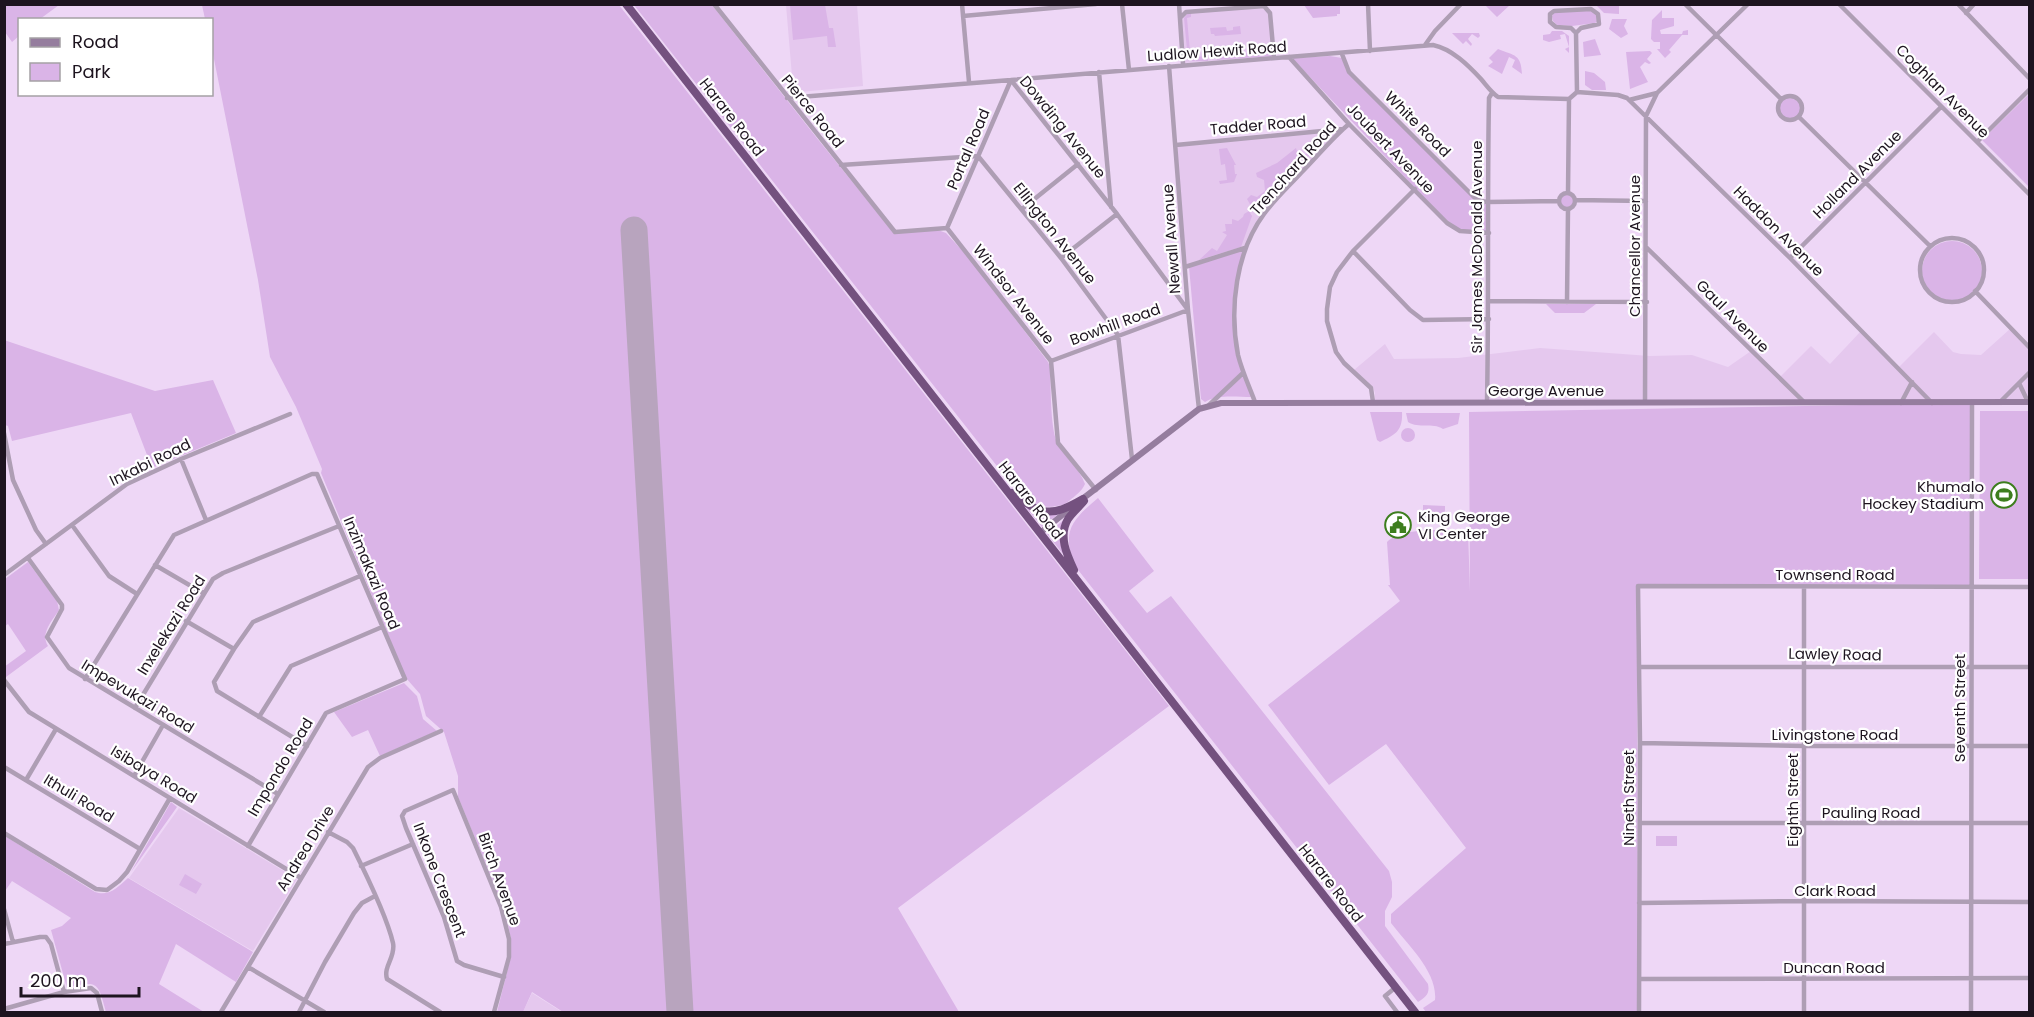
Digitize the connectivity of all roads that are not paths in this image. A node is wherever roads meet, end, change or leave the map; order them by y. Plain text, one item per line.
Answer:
1 (626, 4) edge
2 (962, 4) edge
3 (1017, 4) edge
4 (1096, 4) edge
5 (1122, 4) edge
6 (1179, 4) edge
7 (1368, 4) edge
8 (1461, 4) edge
9 (1685, 4) edge
10 (1748, 4) edge
11 (1839, 4) edge
12 (1958, 4) edge
13 (1974, 4) edge
14 (715, 5) edge
15 (1068, 6) edge
16 (1017, 11) junction
17 (1966, 13) junction
18 (963, 16) junction
19 (1180, 18) junction
20 (1576, 33) junction
21 (1716, 37) junction
22 (1425, 45) junction
23 (1370, 51) junction
24 (1342, 54) junction
25 (1289, 57) junction
26 (1274, 58) junction
27 (1183, 64) junction
28 (1168, 66) junction
29 (1129, 69) junction
30 (1099, 72) junction
31 (2030, 79) edge
32 (1011, 80) junction
33 (969, 82) junction
34 (2030, 89) edge
35 (1577, 92) junction
36 (1492, 93) junction
37 (1657, 93) junction
38 (788, 98) junction
39 (1569, 99) junction
40 (1628, 99) junction
41 (1781, 99) junction
42 (1941, 107) junction
43 (1646, 116) junction
44 (1799, 117) junction
45 (1349, 124) junction
46 (1343, 129) junction
47 (1977, 142) junction
48 (1176, 145) junction
49 (978, 156) junction
50 (1078, 164) junction
51 (841, 165) junction
52 (1865, 184) junction
53 (1415, 189) junction
54 (1568, 193) junction
55 (2030, 195) edge
56 (1575, 200) junction
57 (1559, 201) junction
58 (1646, 201) junction
59 (1487, 202) junction
60 (1111, 207) junction
61 (1022, 209) junction
62 (1568, 209) junction
63 (1117, 214) junction
64 (947, 228) junction
65 (1489, 233) junction
66 (1930, 246) junction
67 (1246, 248) junction
68 (1647, 248) junction
69 (1353, 251) junction
70 (1061, 258) junction
71 (1790, 258) junction
72 (1185, 267) junction
73 (1976, 291) junction
74 (1489, 302) junction
75 (1567, 302) junction
76 (1647, 302) junction
77 (1188, 310) junction
78 (1489, 319) junction
79 (1118, 335) junction
80 (2030, 348) edge
81 (1051, 361) junction
82 (2030, 372) edge
83 (1244, 373) junction
84 (1912, 382) junction
85 (2019, 383) junction
86 (1803, 401) junction
87 (1255, 402) junction
88 (1373, 402) junction
89 (1487, 402) junction
90 (1645, 402) junction
91 (2000, 402) junction
92 (2029, 402) edge
93 (1901, 403) junction
94 (1932, 403) junction
95 (1972, 403) junction
96 (1209, 405) junction
97 (1199, 409) junction
98 (290, 414) dead end
99 (4, 433) edge
100 (181, 459) junction
101 (1132, 459) junction
102 (1002, 486) junction
103 (1094, 491) junction
104 (1084, 500) junction
105 (206, 520) junction
106 (72, 525) junction
107 (339, 526) junction
108 (1041, 534) junction
109 (46, 544) junction
110 (28, 558) junction
111 (155, 565) junction
112 (4, 575) edge
113 (360, 576) junction
114 (1080, 585) junction
115 (1640, 585) joint
116 (1971, 586) junction
117 (1804, 587) junction
118 (2030, 587) edge
119 (203, 593) junction
120 (137, 594) junction
121 (186, 621) junction
122 (382, 627) junction
123 (234, 649) junction
124 (1804, 666) junction
125 (1640, 667) junction
126 (1971, 668) junction
127 (2030, 668) edge
128 (85, 679) junction
129 (405, 679) joint
130 (4, 681) edge
131 (135, 708) junction
132 (259, 717) junction
133 (163, 725) junction
134 (56, 729) junction
135 (441, 731) dead end
136 (1640, 743) junction
137 (307, 746) junction
138 (1804, 746) junction
139 (1972, 746) junction
140 (2030, 747) edge
141 (4, 767) edge
142 (134, 776) junction
143 (26, 780) junction
144 (453, 790) joint
145 (278, 794) junction
146 (170, 798) junction
147 (1640, 823) junction
148 (2030, 823) edge
149 (1803, 824) junction
150 (1971, 824) junction
151 (328, 832) junction
152 (4, 833) edge
153 (413, 844) junction
154 (248, 846) junction
155 (140, 849) junction
156 (361, 866) junction
157 (301, 878) junction
158 (375, 896) junction
159 (1804, 901) junction
160 (2030, 902) edge
161 (1639, 903) junction
162 (1971, 903) junction
163 (4, 909) edge
164 (13, 942) junction
165 (4, 944) edge
166 (248, 967) junction
167 (504, 977) junction
168 (1971, 978) junction
169 (2030, 978) edge
170 (1640, 979) junction
171 (1803, 980) junction
172 (1396, 987) junction
173 (64, 993) junction
174 (306, 1002) junction
175 (4, 1009) edge
176 (102, 1012) edge
177 (221, 1012) edge
178 (299, 1012) edge
179 (324, 1012) edge
180 (438, 1012) edge
181 (494, 1012) edge
182 (1397, 1012) edge
183 (1415, 1012) edge
184 (1639, 1012) edge
185 (1804, 1012) edge
186 (1971, 1012) edge

1 - 102 highway, Harare Road
2 - 18 street
3 - 16 street
4 - 15 street
5 - 29 street
6 - 19 street
7 - 23 street
8 - 22 street
9 - 21 street
10 - 21 street
11 - 42 street, Coghlan Avenue
12 - 17 street
13 - 17 street
14 - 38 street, Pierce Road
15 - 16 street
16 - 18 street
17 - 31 street
18 - 33 street
19 - 26 street
19 - 27 street
20 - 20 street
20 - 35 street
21 - 37 street
21 - 41 street
22 - 23 street, Ludlow Hewit Road
22 - 36 street
23 - 24 street, Ludlow Hewit Road
24 - 25 street, Ludlow Hewit Road
24 - 59 street, White Road
25 - 26 street, Ludlow Hewit Road
25 - 45 street, Joubert Avenue
26 - 27 street, Ludlow Hewit Road
27 - 28 street, Ludlow Hewit Road
28 - 29 street, Ludlow Hewit Road
28 - 48 street, Newall Avenue
29 - 30 street, Ludlow Hewit Road
30 - 32 street, Ludlow Hewit Road
30 - 60 street
32 - 33 street, Dowding Avenue
32 - 49 street, Portal Road
32 - 50 street, Dowding Avenue
33 - 38 street, Dowding Avenue
34 - 47 street
35 - 39 street
35 - 40 street
36 - 39 street
36 - 59 street, Sir James McDonald Avenue
37 - 40 street
37 - 43 street, Chancellor Avenue
38 - 51 street, Pierce Road
39 - 54 street
40 - 43 street, Haddon Avenue
41 - 44 street
41 - 44 street
42 - 47 street, Coghlan Avenue
42 - 52 street, Holland Avenue
43 - 58 street, Chancellor Avenue
43 - 71 street, Haddon Avenue
44 - 52 street
45 - 46 street, Trenchard Road
45 - 53 street, Joubert Avenue
46 - 48 street, Tadder Road
46 - 67 street, Trenchard Road
47 - 55 street, Coghlan Avenue
48 - 72 street, Newall Avenue
49 - 51 street
49 - 61 street, Ellington Avenue
49 - 64 street, Portal Road
50 - 60 street, Dowding Avenue
50 - 61 street
51 - 64 street, Pierce Road
52 - 66 street
52 - 71 street, Holland Avenue
53 - 65 street, Joubert Avenue
53 - 69 street
54 - 56 street
54 - 57 street
56 - 58 street
56 - 62 street
57 - 59 street
57 - 62 street
58 - 68 street, Chancellor Avenue
59 - 65 street, Sir James McDonald Avenue
60 - 63 street, Dowding Avenue
61 - 70 street, Ellington Avenue
62 - 75 street
63 - 70 street
63 - 77 street, Dowding Avenue
64 - 81 street, Windsor Avenue
65 - 74 street, Sir James McDonald Avenue
66 - 73 street
66 - 73 street
67 - 72 street
67 - 83 street, Trenchard Road
68 - 76 street, Chancellor Avenue
68 - 86 street, Gaul Avenue
69 - 78 street
69 - 88 street
70 - 79 street, Ellington Avenue
71 - 84 street, Haddon Avenue
72 - 77 street, Newall Avenue
73 - 80 street
74 - 75 street
74 - 78 street, Sir James McDonald Avenue
75 - 76 street
76 - 90 street, Chancellor Avenue
77 - 79 street, Bowhill Road
77 - 97 street, Newall Avenue
78 - 89 street, Sir James McDonald Avenue
79 - 81 street, Bowhill Road
79 - 101 street
81 - 103 street, Windsor Avenue
82 - 85 street
83 - 87 street, Trenchard Road
83 - 96 street
84 - 93 street
84 - 94 street, Haddon Avenue
85 - 91 street
85 - 92 street
86 - 90 main road, George Avenue
86 - 93 main road, George Avenue
87 - 88 main road, George Avenue
87 - 96 main road, George Avenue
88 - 89 main road, George Avenue
89 - 90 main road, George Avenue
91 - 92 main road, George Avenue
91 - 95 main road, George Avenue
93 - 94 main road, George Avenue
94 - 95 main road, George Avenue
95 - 116 street, Seventh Street
96 - 97 main road, George Avenue
97 - 101 main road, George Avenue
98 - 100 street, Inkabi Road
99 - 109 street
100 - 105 street
100 - 106 street, Inkabi Road
101 - 103 main road, George Avenue
102 - 104 highway
102 - 108 highway, Harare Road
103 - 104 main road, George Avenue
104 - 108 main road, George Avenue
104 - 114 highway
105 - 107 street, Inzimakazi Road
105 - 111 street
106 - 109 street, Inkabi Road
106 - 120 street
107 - 113 street, Inzimakazi Road
107 - 119 street, Inxelekazi Road
108 - 114 highway, Harare Road
109 - 110 street, Inkabi Road
110 - 112 street, Inkabi Road
110 - 128 street, Impevukazi Road
111 - 119 street
111 - 120 street
113 - 122 street, Inzimakazi Road
113 - 123 street
114 - 172 highway, Harare Road
115 - 117 street, Townsend Road
115 - 125 street, Nineth Street
116 - 117 street, Townsend Road
116 - 118 street, Townsend Road
116 - 126 street, Seventh Street
117 - 124 street, Eighth Street
119 - 121 street, Inxelekazi Road
120 - 128 street
121 - 123 street
121 - 131 street, Inxelekazi Road
122 - 129 street, Inzimakazi Road
122 - 132 street
123 - 132 street
124 - 125 street, Lawley Road
124 - 126 street, Lawley Road
124 - 138 street, Eighth Street
125 - 136 street, Nineth Street
126 - 127 street, Lawley Road
126 - 139 street, Seventh Street
128 - 131 street, Impevukazi Road
129 - 137 street, Impondo Road
130 - 134 street, Isibaya Road
131 - 133 street, Impevukazi Road
132 - 137 street
133 - 142 street
133 - 145 street, Impevukazi Road
134 - 142 street, Isibaya Road
134 - 143 street
135 - 151 street, Andrea Drive
136 - 138 street, Livingstone Road
136 - 147 street, Nineth Street
137 - 145 street, Impondo Road
138 - 139 street, Livingstone Road
138 - 149 street, Eighth Street
139 - 140 street, Livingstone Road
139 - 150 street, Seventh Street
141 - 143 street, Ithuli Road
142 - 146 street, Isibaya Road
143 - 155 street, Ithuli Road
144 - 153 street, Inkone Crescent
144 - 167 street, Birch Avenue
145 - 154 street, Impondo Road
146 - 154 street, Isibaya Road
146 - 155 street
147 - 149 street, Pauling Road
147 - 161 street, Nineth Street
148 - 150 street, Pauling Road
149 - 150 street, Pauling Road
149 - 159 street, Eighth Street
150 - 162 street, Seventh Street
151 - 156 street
151 - 157 street, Andrea Drive
152 - 155 street
153 - 156 street
153 - 167 street, Inkone Crescent
154 - 157 street, Isibaya Road
156 - 158 street
157 - 166 street, Andrea Drive
158 - 174 street
158 - 180 street
159 - 161 street, Clark Road
159 - 162 street, Clark Road
159 - 171 street, Eighth Street
160 - 162 street, Clark Road
161 - 170 street, Nineth Street
162 - 168 street, Seventh Street
163 - 164 street
164 - 165 street
164 - 173 street
166 - 174 street
166 - 177 street, Andrea Drive
167 - 181 street, Birch Avenue
168 - 169 street, Duncan Road
168 - 171 street, Duncan Road
168 - 186 street, Seventh Street
170 - 171 street, Duncan Road
170 - 184 street, Nineth Street
171 - 185 street, Eighth Street
172 - 182 street
172 - 183 highway, Harare Road
173 - 175 street
173 - 176 street
174 - 178 street
174 - 179 street

